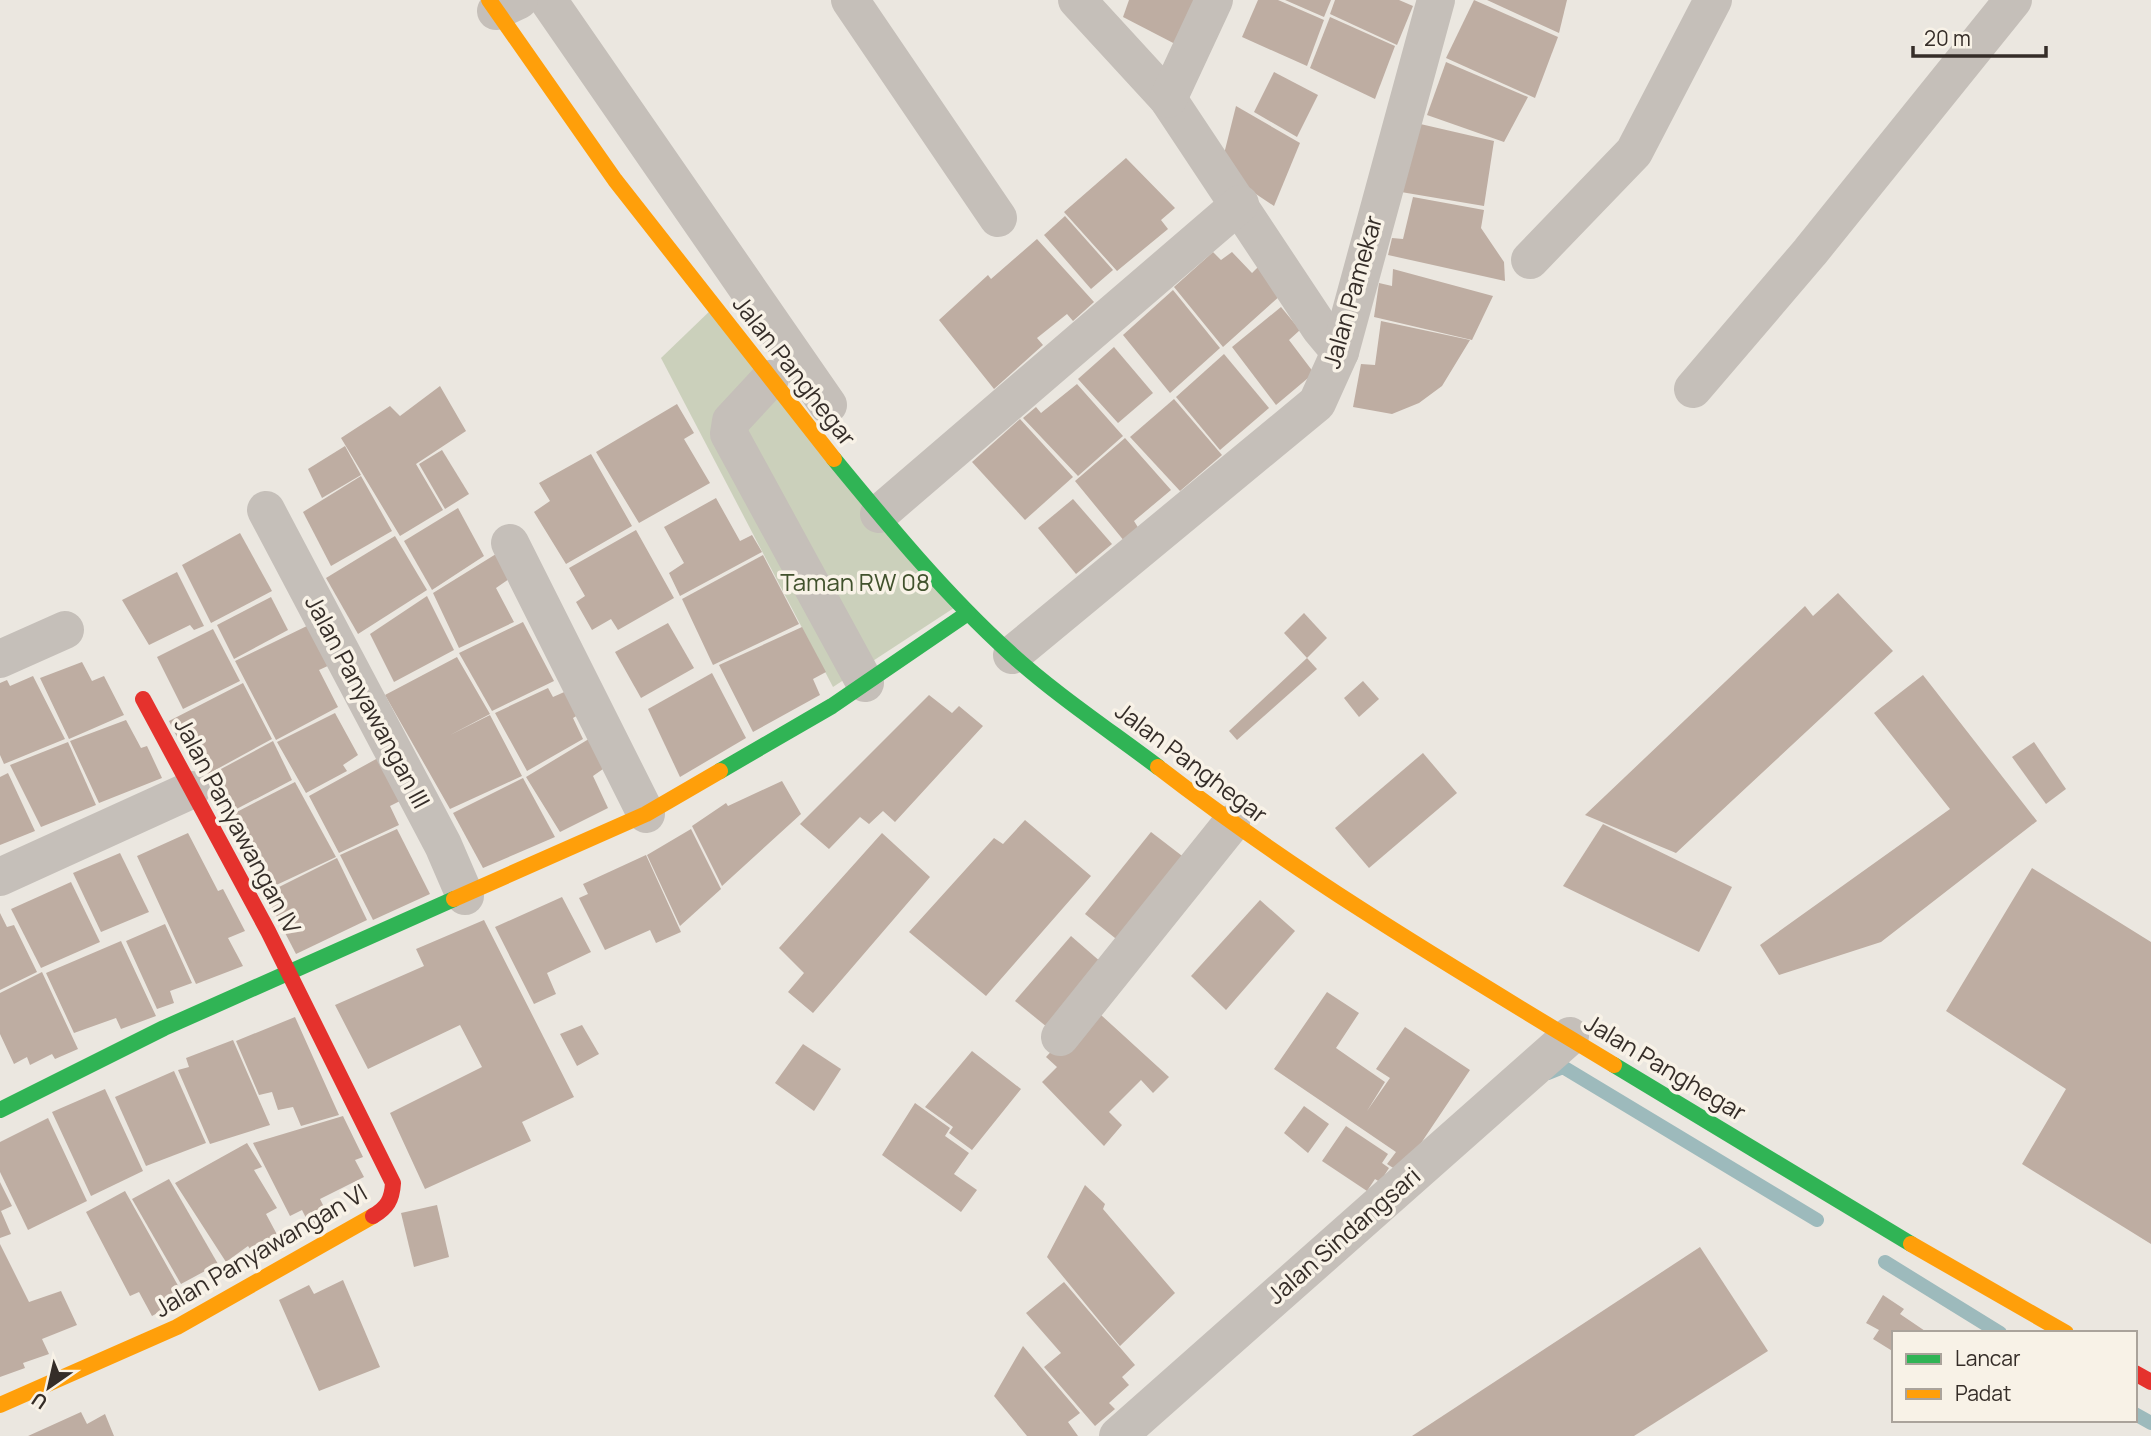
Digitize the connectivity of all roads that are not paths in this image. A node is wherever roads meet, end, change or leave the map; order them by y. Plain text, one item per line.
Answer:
1 (548, 0) edge
2 (850, 0) edge
3 (1077, 0) edge
4 (1214, 0) edge
5 (1436, 0) edge
6 (1713, 0) edge
7 (2012, 0) edge
8 (501, 4) edge
9 (1168, 99) junction
10 (1240, 204) junction
11 (998, 218) dead end
12 (1530, 260) dead end
13 (1340, 352) junction
14 (770, 379) junction
15 (1693, 389) dead end
16 (828, 405) dead end
17 (266, 510) dead end
18 (879, 514) junction
19 (510, 543) dead end
20 (968, 613) junction
21 (65, 630) dead end
22 (1012, 655) junction
23 (0, 659) edge
24 (865, 683) junction
25 (144, 699) dead end
26 (191, 790) junction
27 (646, 814) junction
28 (1231, 824) junction
29 (0, 877) edge
30 (465, 896) junction
31 (290, 974) junction
32 (1570, 1036) junction
33 (1060, 1037) dead end
34 (0, 1110) edge
35 (2063, 1331) edge
36 (0, 1405) edge
37 (1118, 1436) edge

1 - 16 street
2 - 11 street
3 - 9 street
4 - 9 street
5 - 13 street, Jalan Pamekar
6 - 12 street
7 - 15 street
8 - 14 street, Jalan Panghegar
9 - 10 street
10 - 13 street
10 - 18 street
13 - 22 street, Jalan Pamekar
14 - 18 street, Jalan Panghegar
14 - 24 street
17 - 30 street, Jalan Panyawangan III
18 - 20 street, Jalan Panghegar
19 - 27 street
20 - 22 street, Jalan Panghegar
20 - 24 street
21 - 23 street
22 - 28 street, Jalan Panghegar
24 - 27 street
25 - 26 street, Jalan Panyawangan IV
26 - 29 street
26 - 31 street, Jalan Panyawangan IV
27 - 30 street
28 - 32 street, Jalan Panghegar
28 - 33 street
30 - 31 street
31 - 34 street
31 - 36 street, Jalan Panyawangan VI
32 - 35 street, Jalan Panghegar
32 - 37 street, Jalan Sindangsari

